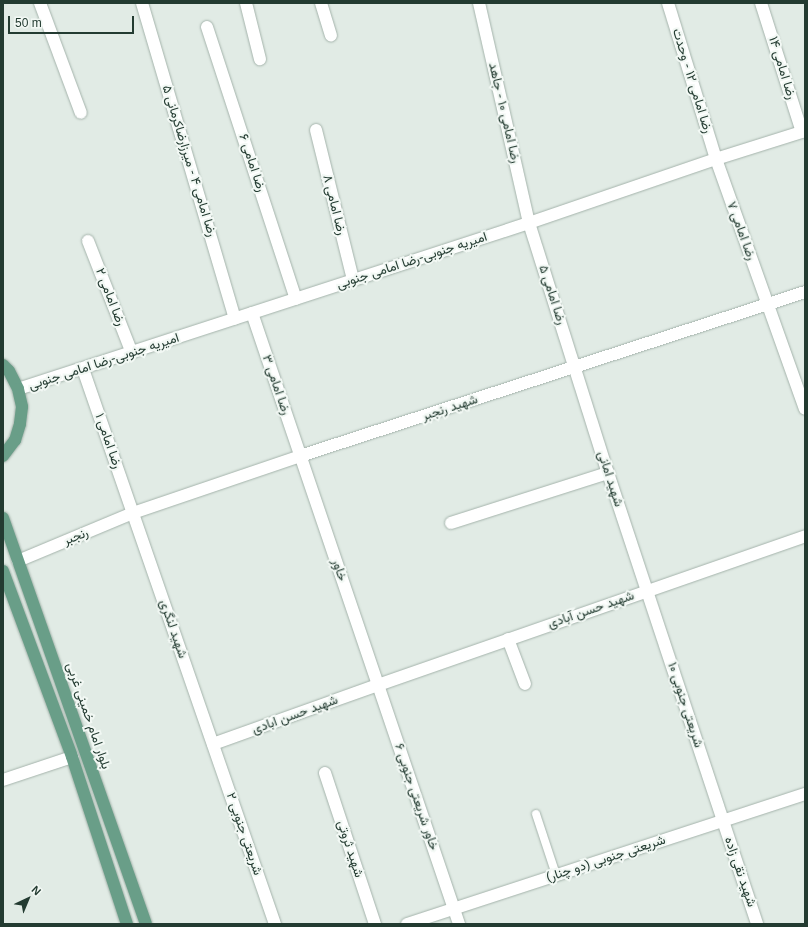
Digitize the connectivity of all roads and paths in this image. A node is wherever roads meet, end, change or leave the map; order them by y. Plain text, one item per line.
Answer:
1 (40, 3) edge
2 (142, 3) edge
3 (246, 3) edge
4 (321, 3) edge
5 (479, 3) edge
6 (668, 3) edge
7 (761, 3) edge
8 (207, 28) dead end
9 (331, 35) dead end
10 (260, 59) dead end
11 (81, 113) dead end
12 (316, 130) dead end
13 (804, 132) edge
14 (716, 159) junction
15 (529, 223) junction
16 (88, 241) dead end
17 (353, 280) junction
18 (805, 292) edge
19 (296, 299) junction
20 (767, 304) junction
21 (252, 313) junction
22 (236, 319) junction
23 (132, 353) junction
24 (3, 365) edge
25 (575, 367) junction
26 (83, 369) junction
27 (18, 389) junction
28 (805, 409) edge
29 (300, 456) junction
30 (4, 457) edge
31 (608, 473) junction
32 (133, 513) junction
33 (3, 518) edge
34 (451, 524) dead end
35 (805, 536) edge
36 (18, 561) junction
37 (3, 571) edge
38 (647, 590) junction
39 (508, 639) junction
40 (525, 684) dead end
41 (378, 685) junction
42 (213, 744) junction
43 (72, 757) junction
44 (324, 773) dead end
45 (3, 780) edge
46 (805, 794) edge
47 (536, 814) dead end
48 (723, 820) junction
49 (556, 875) junction
50 (454, 909) junction
51 (146, 921) edge
52 (127, 924) edge
53 (275, 924) edge
54 (375, 924) edge
55 (407, 924) edge
56 (459, 924) edge
57 (757, 924) edge

1 - 11 street
2 - 22 street, رضا امامی ۴ - میرزارضاکرمانی ۵
3 - 10 street
4 - 9 street
5 - 15 street, رضا امامی ۱۰ - جاهد
6 - 14 street, رضا امامی ۱۲ - وحدت
7 - 13 street, رضا امامی ۱۴
8 - 19 street, رضا امامی ۶
12 - 17 street, رضا امامی ۸
13 - 14 street, امیریه جنوبی-رضا امامی جنوبی
14 - 15 street, امیریه جنوبی-رضا امامی جنوبی
14 - 20 street, رضا امامی ۷
15 - 17 street, امیریه جنوبی-رضا امامی جنوبی
15 - 25 street, رضا امامی ۵
16 - 23 street, رضا امامی ۲
17 - 19 street, امیریه جنوبی-رضا امامی جنوبی
18 - 20 street, شهید رنجبر
19 - 21 street, امیریه جنوبی-رضا امامی جنوبی
20 - 25 street, شهید رنجبر
20 - 28 street, رضا امامی ۷
21 - 22 street, امیریه جنوبی-رضا امامی جنوبی
21 - 29 street, رضا امامی ۳
22 - 23 street, امیریه جنوبی-رضا امامی جنوبی
23 - 26 street, امیریه جنوبی-رضا امامی جنوبی
24 - 27 main road
25 - 29 street, شهید رنجبر
25 - 31 street, شهید امانی
26 - 27 street, امیریه جنوبی-رضا امامی جنوبی
26 - 32 street, رضا امامی ۱
27 - 30 main road
29 - 32 street, شهید رنجبر
29 - 41 street, خاور
31 - 34 street
31 - 38 street, شهید امانی
32 - 36 street, رنجبر
32 - 42 street, شهید لنگری
33 - 36 main road, بلوار امام خمینی غربی
35 - 38 street, شهید حسن آبادی
36 - 51 main road, بلوار امام خمینی غربی
37 - 43 main road
38 - 39 street, شهید حسن آبادی
38 - 48 street, شریعتی جنوبی ۱۰
39 - 40 street
39 - 41 street, شهید حسن آبادی
41 - 42 street, شهید حسن ابادی
41 - 50 street, خاور شریعتی جنوبی ۶
42 - 53 street, شریعتی جنوبی ۲
43 - 45 street
43 - 52 main road
44 - 54 street, شهید ثروتی
46 - 48 street, شریعتی جنوبی (دو چنار)
47 - 49 lane
48 - 49 street, شریعتی جنوبی (دو چنار)
48 - 57 street, شهید نقی زاده
49 - 50 street, شریعتی جنوبی (دو چنار)
50 - 55 street, شریعتی جنوبی (دو چنار)
50 - 56 street, خاور شریعتی جنوبی ۶

